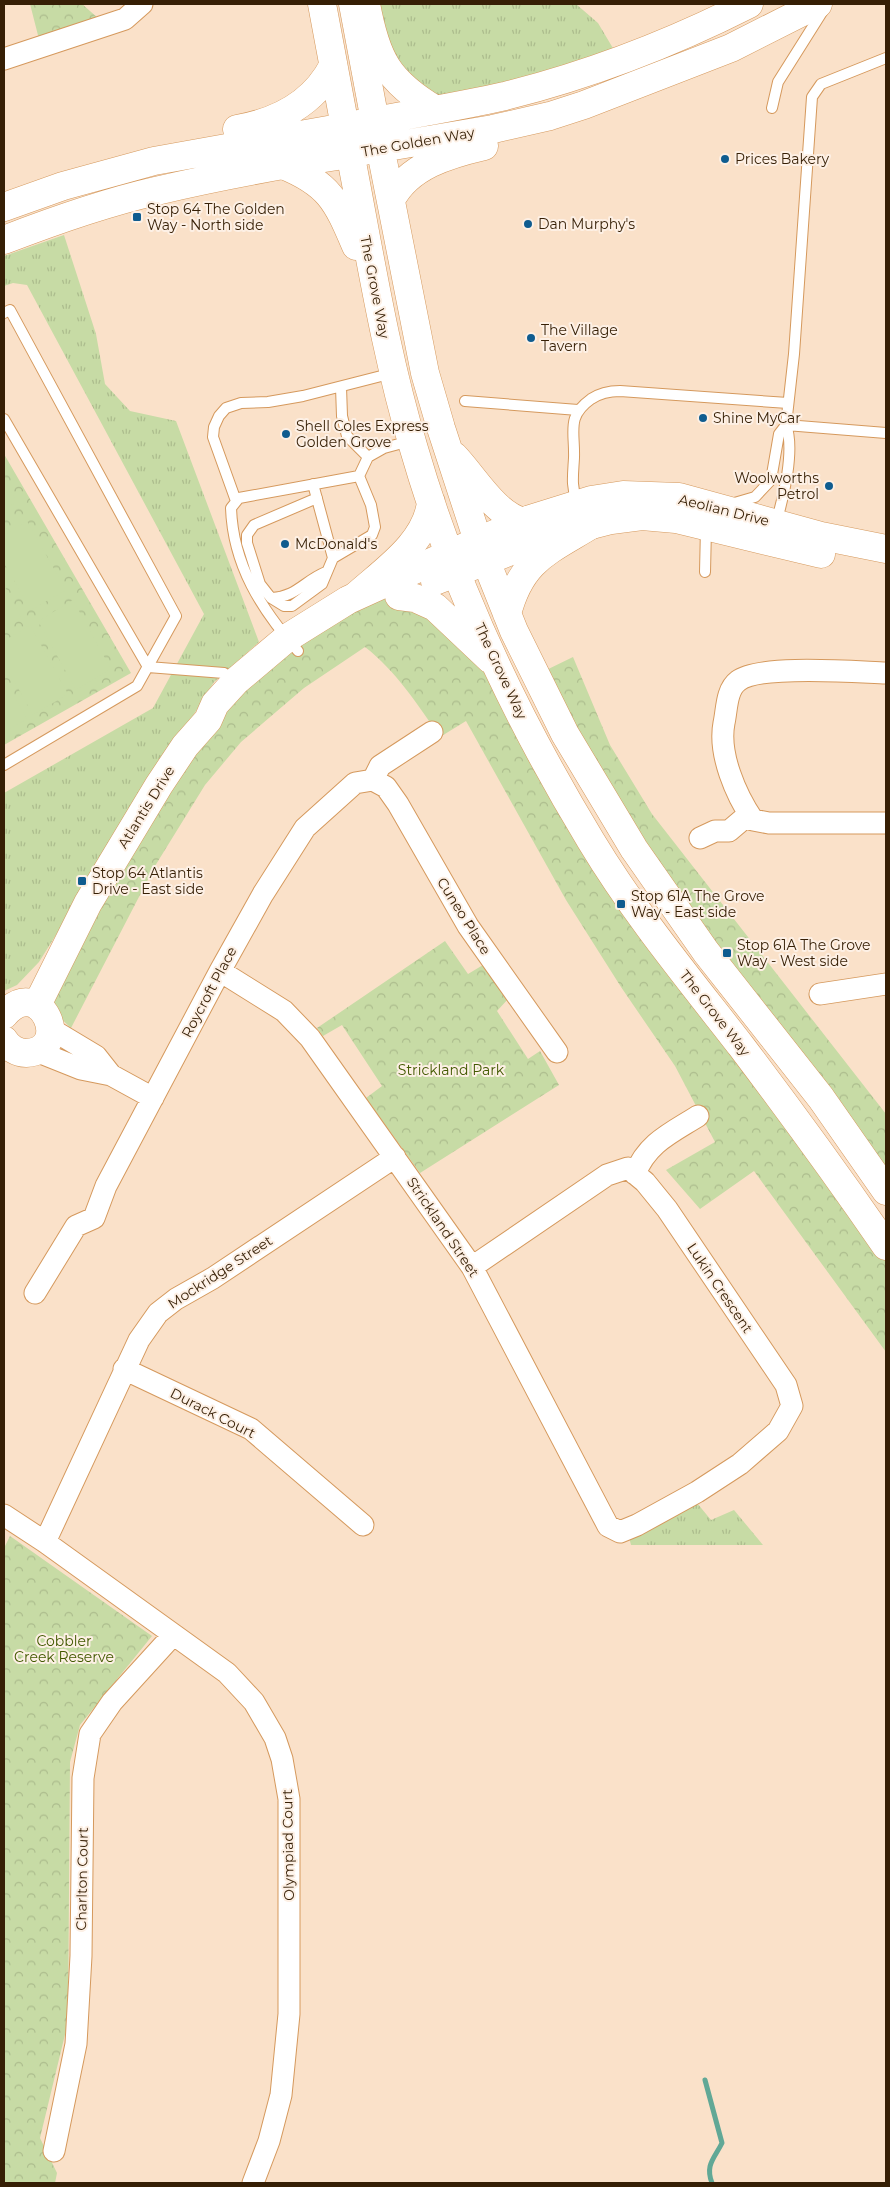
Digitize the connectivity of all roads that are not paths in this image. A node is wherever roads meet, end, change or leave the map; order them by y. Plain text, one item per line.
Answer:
1 (142, 4) edge
2 (322, 4) edge
3 (353, 4) edge
4 (366, 4) edge
5 (749, 4) edge
6 (818, 4) edge
7 (827, 4) edge
8 (886, 58) edge
9 (4, 59) edge
10 (333, 66) junction
11 (596, 100) junction
12 (772, 108) dead end
13 (436, 110) junction
14 (375, 121) junction
15 (345, 127) junction
16 (381, 148) junction
17 (350, 154) junction
18 (154, 161) junction
19 (283, 165) junction
20 (391, 200) junction
21 (4, 207) edge
22 (4, 240) edge
23 (374, 289) junction
24 (4, 313) edge
25 (394, 373) junction
26 (340, 387) junction
27 (465, 401) dead end
28 (788, 403) junction
29 (578, 410) junction
30 (4, 420) edge
31 (786, 425) junction
32 (886, 433) edge
33 (411, 441) junction
34 (448, 450) junction
35 (368, 457) junction
36 (359, 476) junction
37 (313, 484) junction
38 (317, 498) junction
39 (236, 501) junction
40 (431, 502) junction
41 (712, 513) junction
42 (584, 515) junction
43 (524, 522) junction
44 (773, 533) junction
45 (886, 549) edge
46 (482, 550) junction
47 (333, 558) junction
48 (453, 563) junction
49 (886, 568) edge
50 (704, 572) dead end
51 (357, 596) junction
52 (399, 596) junction
53 (507, 614) junction
54 (293, 644) junction
55 (497, 665) junction
56 (148, 666) junction
57 (886, 673) edge
58 (236, 681) junction
59 (208, 720) junction
60 (432, 732) dead end
61 (4, 765) edge
62 (373, 780) junction
63 (748, 814) junction
64 (886, 823) edge
65 (700, 838) dead end
66 (220, 971) junction
67 (886, 984) edge
68 (820, 994) dead end
69 (37, 1005) junction
70 (4, 1015) edge
71 (51, 1029) junction
72 (14, 1052) edge
73 (557, 1052) dead end
74 (111, 1074) junction
75 (153, 1098) junction
76 (698, 1116) dead end
77 (395, 1157) junction
78 (635, 1174) junction
79 (886, 1191) edge
80 (886, 1246) edge
81 (472, 1266) junction
82 (35, 1293) dead end
83 (124, 1369) junction
84 (4, 1514) edge
85 (363, 1524) dead end
86 (637, 1525) joint
87 (45, 1542) junction
88 (173, 1635) junction
89 (54, 2151) dead end
90 (253, 2183) edge

1 - 9 street
2 - 10 main road, The Grove Way
3 - 14 main road, The Grove Way
4 - 13 main road
5 - 13 main road, The Golden Way
6 - 11 main road, The Golden Way
7 - 12 lane
8 - 28 lane
10 - 15 main road, The Grove Way
10 - 18 main road
11 - 16 main road, The Golden Way
11 - 20 main road
13 - 14 main road, The Golden Way
14 - 15 main road, The Golden Way
14 - 16 main road, The Grove Way
15 - 17 main road, The Grove Way
15 - 18 main road, The Golden Way
16 - 17 main road, The Golden Way
16 - 20 main road, The Grove Way
17 - 19 main road, The Golden Way
17 - 23 main road, The Grove Way
18 - 21 main road, The Golden Way
19 - 22 main road, The Golden Way
19 - 23 main road
20 - 34 main road, The Grove Way
23 - 25 main road, The Grove Way
24 - 56 lane
25 - 26 lane
25 - 33 main road, The Grove Way
26 - 35 lane
26 - 39 lane
27 - 29 lane
28 - 29 lane
28 - 31 lane
29 - 42 lane
30 - 56 lane
31 - 32 lane
31 - 41 lane
31 - 44 lane
33 - 35 lane
33 - 40 main road, The Grove Way
34 - 43 main road
34 - 46 main road, The Grove Way
35 - 36 lane
36 - 37 lane
36 - 47 lane
37 - 38 lane
37 - 39 lane
38 - 47 lane
38 - 47 lane
39 - 54 lane
40 - 48 main road, The Grove Way
40 - 51 main road
41 - 42 main road, Aeolian Drive
41 - 44 main road, Aeolian Drive
41 - 50 lane
42 - 43 main road, Aeolian Drive
42 - 46 main road, Aeolian Drive
42 - 53 main road
43 - 46 main road, Aeolian Drive
44 - 45 main road, Aeolian Drive
44 - 49 main road, Aeolian Drive
46 - 48 main road, Aeolian Drive
46 - 53 main road, The Grove Way
48 - 51 main road, Atlantis Drive
48 - 52 main road, Atlantis Drive
48 - 55 main road, The Grove Way
51 - 54 main road, Atlantis Drive
52 - 54 main road, Atlantis Drive
52 - 55 main road
53 - 79 main road, The Grove Way
54 - 58 main road, Atlantis Drive
54 - 59 main road, Atlantis Drive
55 - 80 main road, The Grove Way
56 - 58 lane
56 - 61 lane
57 - 63 street
58 - 59 main road, Atlantis Drive
59 - 69 main road, Atlantis Drive
60 - 62 street
62 - 66 street, Roycroft Place
62 - 73 street, Cuneo Place
63 - 64 street
63 - 65 street
66 - 75 street, Roycroft Place
66 - 77 street, Strickland Street
67 - 68 street
69 - 70 main road
69 - 71 main road
71 - 72 main road
71 - 74 street
72 - 74 street
74 - 75 street
75 - 82 street, Roycroft Place
76 - 78 street
77 - 81 street, Strickland Street
77 - 83 street, Mockridge Street
78 - 81 street
78 - 86 street, Lukin Crescent
81 - 86 street, Strickland Street
83 - 85 street, Durack Court
83 - 87 street, Mockridge Street
84 - 87 street, Olympiad Court
87 - 88 street, Olympiad Court
88 - 89 street, Charlton Court
88 - 90 street, Olympiad Court

